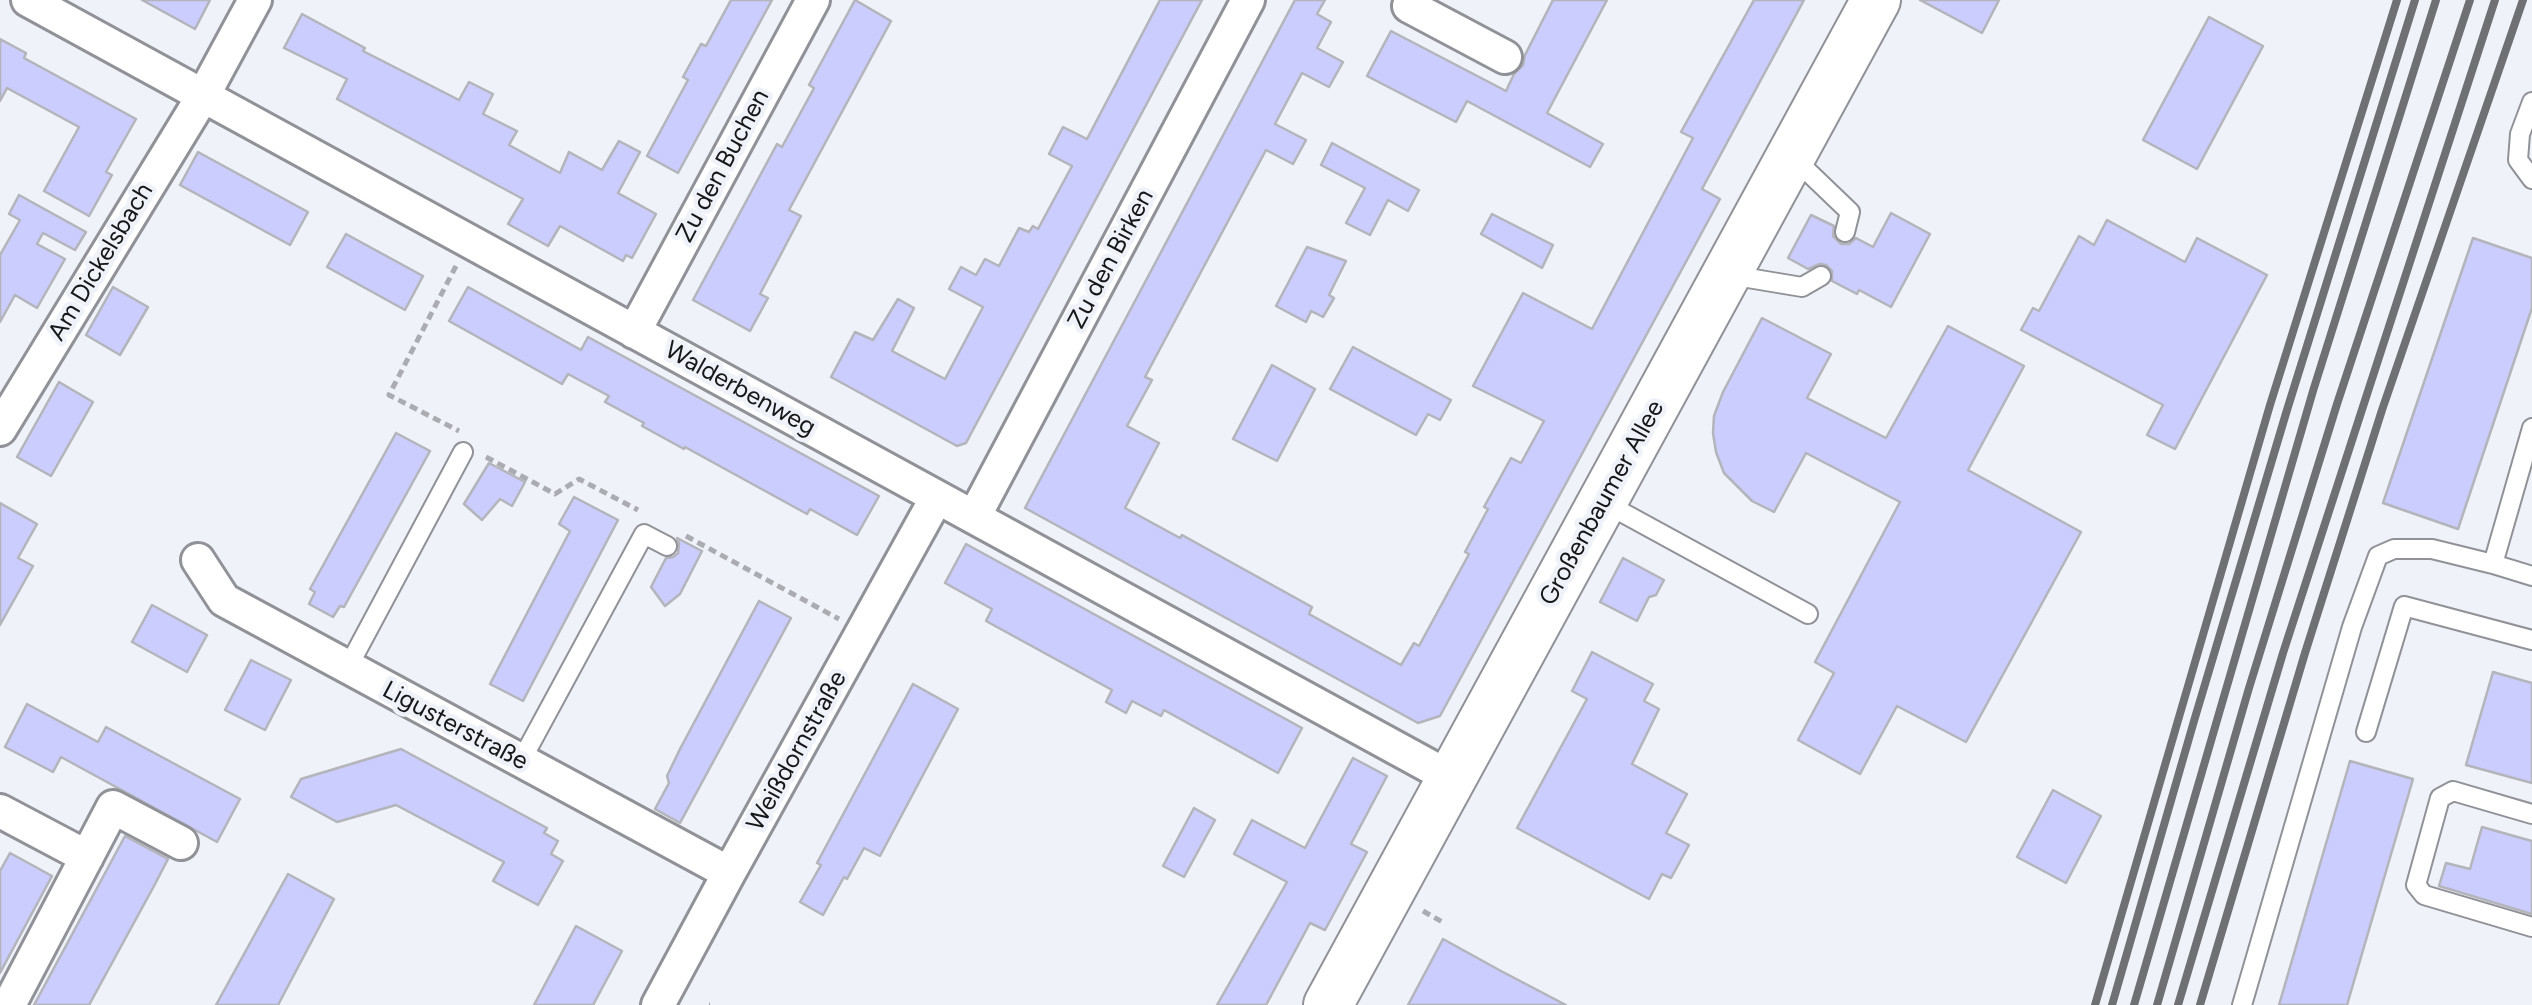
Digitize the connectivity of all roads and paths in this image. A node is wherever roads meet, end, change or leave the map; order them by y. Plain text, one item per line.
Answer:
1 (28, 0) edge
2 (255, 0) edge
3 (812, 0) edge
4 (1248, 0) edge
5 (1412, 0) edge
6 (1876, 0) edge
7 (1506, 57) dead end
8 (203, 96) junction
9 (2532, 102) edge
10 (1789, 159) junction
11 (2532, 180) edge
12 (1846, 232) dead end
13 (468, 241) junction
14 (1728, 270) junction
15 (1822, 276) dead end
16 (634, 332) junction
17 (0, 428) edge
18 (2532, 428) edge
19 (464, 449) junction
20 (938, 498) junction
21 (1603, 502) junction
22 (974, 518) junction
23 (648, 526) junction
24 (667, 546) dead end
25 (198, 560) dead end
26 (2493, 564) junction
27 (2532, 576) edge
28 (1808, 614) dead end
29 (862, 632) junction
30 (2532, 640) edge
31 (348, 668) junction
32 (2366, 732) dead end
33 (521, 761) junction
34 (1452, 778) junction
35 (0, 811) edge
36 (2532, 814) edge
37 (180, 843) dead end
38 (87, 858) junction
39 (728, 873) junction
40 (1423, 911) dead end
41 (1444, 923) dead end
42 (2532, 927) edge
43 (9, 1005) edge
44 (658, 1005) edge
45 (1328, 1005) edge
46 (2242, 1005) edge

1 - 8 street, Walderbenweg
2 - 8 street, Am Dickelsbach
3 - 16 street, Zu den Buchen
4 - 22 street, Zu den Birken
5 - 7 street
6 - 10 main road, Großenbaumer Allee
8 - 13 street, Walderbenweg
8 - 17 street, Am Dickelsbach
9 - 11 lane
10 - 12 lane
10 - 14 main road, Großenbaumer Allee
13 - 16 street, Walderbenweg
13 - 19 path
14 - 15 lane
14 - 21 main road, Großenbaumer Allee
16 - 20 street, Walderbenweg
18 - 26 lane
19 - 23 path
19 - 31 lane
20 - 22 street, Walderbenweg
20 - 29 street, Weißdornstraße
21 - 28 lane
21 - 34 main road, Großenbaumer Allee
22 - 34 street, Walderbenweg
23 - 24 lane
23 - 29 path
23 - 33 lane
25 - 31 street, Ligusterstraße
26 - 27 lane
26 - 46 lane
29 - 39 street, Weißdornstraße
30 - 32 lane
31 - 33 street, Ligusterstraße
33 - 39 street, Ligusterstraße
34 - 45 main road, Großenbaumer Allee
35 - 38 street
36 - 42 lane
37 - 38 street
38 - 43 street
39 - 44 street, Weißdornstraße
40 - 41 path

